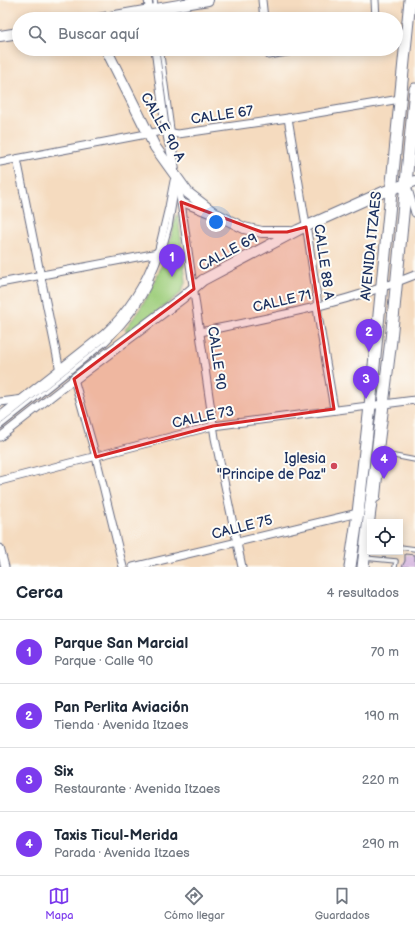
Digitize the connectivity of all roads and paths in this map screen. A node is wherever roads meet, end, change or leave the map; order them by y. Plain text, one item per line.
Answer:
1 (208, 0) edge
2 (262, 0) edge
3 (375, 0) edge
4 (410, 0) edge
5 (155, 8) edge
6 (134, 12) edge
7 (263, 12) edge
8 (376, 12) edge
9 (403, 26) edge
10 (12, 33) edge
11 (0, 36) edge
12 (109, 56) edge
13 (156, 56) edge
14 (161, 56) edge
15 (401, 56) edge
16 (415, 94) edge
17 (400, 99) junction
18 (288, 118) junction
19 (166, 131) junction
20 (148, 134) junction
21 (17, 159) junction
22 (0, 162) edge
23 (176, 179) junction
24 (411, 183) edge
25 (392, 189) junction
26 (181, 202) junction
27 (415, 213) edge
28 (233, 224) junction
29 (302, 229) junction
30 (158, 253) junction
31 (415, 274) edge
32 (41, 275) junction
33 (396, 282) junction
34 (0, 283) edge
35 (382, 287) junction
36 (194, 289) junction
37 (317, 306) junction
38 (200, 332) junction
39 (60, 371) junction
40 (74, 380) junction
41 (24, 399) junction
42 (415, 400) edge
43 (0, 402) edge
44 (383, 404) junction
45 (370, 406) junction
46 (334, 409) junction
47 (0, 418) edge
48 (214, 426) junction
49 (0, 427) edge
50 (0, 437) edge
51 (377, 453) junction
52 (96, 456) junction
53 (415, 460) edge
54 (0, 481) edge
55 (358, 513) junction
56 (371, 519) edge
57 (354, 540) junction
58 (237, 541) junction
59 (367, 542) edge
60 (403, 547) edge
61 (0, 548) edge
62 (415, 549) edge
63 (367, 550) edge
64 (364, 563) edge
65 (5, 567) edge
66 (123, 567) edge
67 (133, 567) edge
68 (242, 567) edge
69 (350, 567) edge
70 (395, 567) edge

1 - 5 main road
2 - 7 street
3 - 8 street
4 - 9 main road, AVENIDA ITZAES
5 - 6 main road
10 - 11 main road
12 - 20 main road, CALLE 90 A
13 - 19 street
14 - 19 lane
15 - 17 main road, AVENIDA ITZAES
16 - 24 main road, AVENIDA ITZAES
17 - 18 street, CALLE 67
17 - 25 main road, AVENIDA ITZAES
18 - 19 street, CALLE 67
18 - 29 street, CALLE 88 A
19 - 20 street, CALLE 67
19 - 23 street, CALLE 90
20 - 21 street, CALLE 67
20 - 23 main road, CALLE 90 A
21 - 22 street, CALLE 67
21 - 32 street
23 - 26 street, CALLE 90
23 - 28 main road, CALLE 90 A
23 - 30 street
23 - 49 lane
24 - 25 main road, CALLE 69
24 - 27 street
24 - 33 main road, AVENIDA ITZAES
25 - 29 main road, CALLE 69
25 - 35 main road, AVENIDA ITZAES
26 - 28 street
26 - 36 street, CALLE 90
28 - 29 main road, CALLE 90 A
29 - 36 main road, CALLE 69
29 - 37 street, CALLE 88 A
30 - 32 street
30 - 39 main road
31 - 33 street, CALLE 71
32 - 34 street
32 - 39 street
33 - 35 street, CALLE 71
33 - 44 main road, AVENIDA ITZAES
35 - 37 street, CALLE 71
35 - 45 main road, AVENIDA ITZAES
36 - 38 street, CALLE 90
36 - 40 main road, CALLE 69
37 - 38 street, CALLE 71
37 - 46 street, CALLE 88 A
38 - 48 street, CALLE 90
39 - 41 main road
40 - 50 street
40 - 52 street
41 - 43 street
41 - 47 main road
42 - 44 street, CALLE 73
44 - 45 street, CALLE 73
44 - 51 main road, AVENIDA ITZAES
45 - 46 street, CALLE 73
45 - 55 main road, AVENIDA ITZAES
46 - 48 street, CALLE 73
48 - 52 street, CALLE 73
48 - 58 street, CALLE 90
51 - 53 lane
51 - 56 main road, AVENIDA ITZAES
52 - 54 street, CALLE 73
52 - 66 street
55 - 57 main road, AVENIDA ITZAES
55 - 58 street, CALLE 75
57 - 59 lane
57 - 69 main road, AVENIDA ITZAES
58 - 67 street, CALLE 75
58 - 68 street, CALLE 90
60 - 62 lane
61 - 65 street
63 - 64 main road, AVENIDA ITZAES
64 - 70 lane

